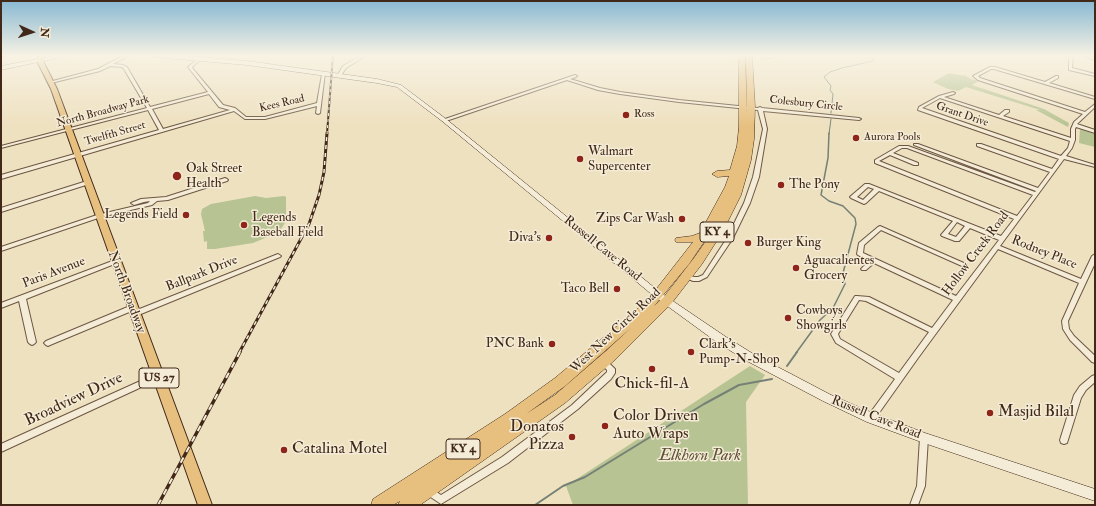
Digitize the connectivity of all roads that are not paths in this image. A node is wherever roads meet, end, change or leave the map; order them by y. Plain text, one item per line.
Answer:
1 (58, 79) edge
2 (132, 79) edge
3 (198, 79) edge
4 (323, 79) edge
5 (355, 79) edge
6 (567, 79) joint
7 (746, 79) edge
8 (750, 79) edge
9 (979, 79) edge
10 (1031, 79) edge
11 (1054, 79) edge
12 (50, 80) joint
13 (1046, 83) junction
14 (210, 93) junction
15 (953, 93) dead end
16 (940, 97) junction
17 (1095, 98) edge
18 (319, 104) junction
19 (1095, 105) edge
20 (751, 107) junction
21 (149, 109) junction
22 (234, 110) junction
23 (1007, 111) dead end
24 (1085, 113) junction
25 (318, 114) dead end
26 (1000, 116) junction
27 (858, 118) dead end
28 (444, 120) junction
29 (1074, 125) junction
30 (68, 130) junction
31 (162, 131) junction
32 (1095, 132) edge
33 (1073, 140) junction
34 (916, 145) dead end
35 (979, 145) dead end
36 (1, 148) edge
37 (889, 153) junction
38 (77, 155) junction
39 (1063, 157) junction
40 (877, 162) junction
41 (916, 164) dead end
42 (872, 166) dead end
43 (1094, 166) dead end
44 (1053, 170) junction
45 (734, 172) junction
46 (1, 177) edge
47 (225, 180) dead end
48 (731, 182) junction
49 (87, 183) junction
50 (878, 189) dead end
51 (1037, 192) junction
52 (1, 210) edge
53 (99, 216) junction
54 (1018, 218) junction
55 (956, 220) junction
56 (968, 226) junction
57 (704, 235) junction
58 (1002, 239) junction
59 (997, 247) junction
60 (1, 249) edge
61 (278, 256) dead end
62 (1095, 256) edge
63 (688, 257) junction
64 (873, 260) junction
65 (115, 262) junction
66 (964, 265) dead end
67 (864, 269) dead end
68 (686, 276) junction
69 (1082, 282) junction
70 (22, 298) junction
71 (662, 298) junction
72 (957, 299) junction
73 (1, 306) edge
74 (133, 311) junction
75 (933, 331) junction
76 (32, 342) dead end
77 (48, 343) dead end
78 (1095, 360) edge
79 (158, 376) junction
80 (900, 378) junction
81 (1095, 378) edge
82 (871, 418) junction
83 (924, 438) junction
84 (1064, 440) dead end
85 (1, 448) edge
86 (1095, 495) edge
87 (205, 505) edge
88 (379, 505) edge
89 (406, 505) edge
90 (914, 505) edge

1 - 12 street
2 - 21 street
3 - 14 street, Kees Road
4 - 18 street
5 - 28 street, Russell Cave Road
6 - 20 street, Colesbury Circle
6 - 28 street
7 - 20 highway, West New Circle Road / KY 4
8 - 20 highway, West New Circle Road / KY 4
9 - 24 street
10 - 13 street
11 - 13 street
12 - 30 main road, North Broadway / US 27
13 - 17 street
14 - 21 street, North Broadway Park
14 - 22 street, Kees Road
15 - 16 street
16 - 26 street, Grant Drive
16 - 39 street, Grant Drive
18 - 22 street, Kees Road
18 - 25 street
19 - 24 street
20 - 27 street, Colesbury Circle
20 - 45 highway, West New Circle Road / KY 4
20 - 68 highway, West New Circle Road / KY 4
20 - 68 street
21 - 30 street, North Broadway Park
21 - 31 street
22 - 31 street, Twelfth Street
23 - 26 street
24 - 29 street
26 - 33 street, Grant Drive
28 - 71 street, Russell Cave Road
29 - 32 street
29 - 33 street, Hollow Creek Road
30 - 36 street, North Broadway Park
30 - 38 main road, North Broadway / US 27
31 - 38 street, Twelfth Street
33 - 39 street, Hollow Creek Road
34 - 51 street
35 - 44 street
37 - 40 street
37 - 41 street
37 - 51 street
38 - 46 street, Twelfth Street
38 - 49 main road, North Broadway / US 27
39 - 43 street
39 - 44 street, Hollow Creek Road
40 - 42 street
40 - 54 street
44 - 51 street, Hollow Creek Road
45 - 48 highway, West New Circle Road / KY 4
45 - 48 highway
47 - 53 street
48 - 57 highway, West New Circle Road / KY 4
49 - 52 street
49 - 53 main road, North Broadway / US 27
50 - 55 street
51 - 54 street, Hollow Creek Road
53 - 60 street
53 - 65 main road, North Broadway / US 27
54 - 58 street, Hollow Creek Road
55 - 56 street
55 - 56 street
56 - 58 street
57 - 63 highway, West New Circle Road / KY 4
57 - 63 highway
58 - 59 street, Hollow Creek Road
59 - 69 street, Rodney Place
59 - 72 street, Hollow Creek Road
61 - 74 street, Ballpark Drive
62 - 69 street
63 - 71 highway, West New Circle Road / KY 4
64 - 66 street
64 - 67 street
64 - 72 street
65 - 70 street, Paris Avenue
65 - 74 main road, North Broadway / US 27
68 - 71 highway, West New Circle Road / KY 4
69 - 78 street
70 - 73 street, Paris Avenue
70 - 76 street
71 - 82 street, Russell Cave Road
71 - 88 highway, West New Circle Road / KY 4
71 - 89 highway, West New Circle Road / KY 4
72 - 75 street, Hollow Creek Road
74 - 77 street, Ballpark Drive
74 - 79 main road, North Broadway / US 27
75 - 80 street, Hollow Creek Road
75 - 80 street
79 - 85 street, Broadview Drive
79 - 87 main road, North Broadway / US 27
80 - 82 street, Hollow Creek Road
81 - 84 street
82 - 83 street, Russell Cave Road
83 - 86 street, Russell Cave Road
83 - 90 street

